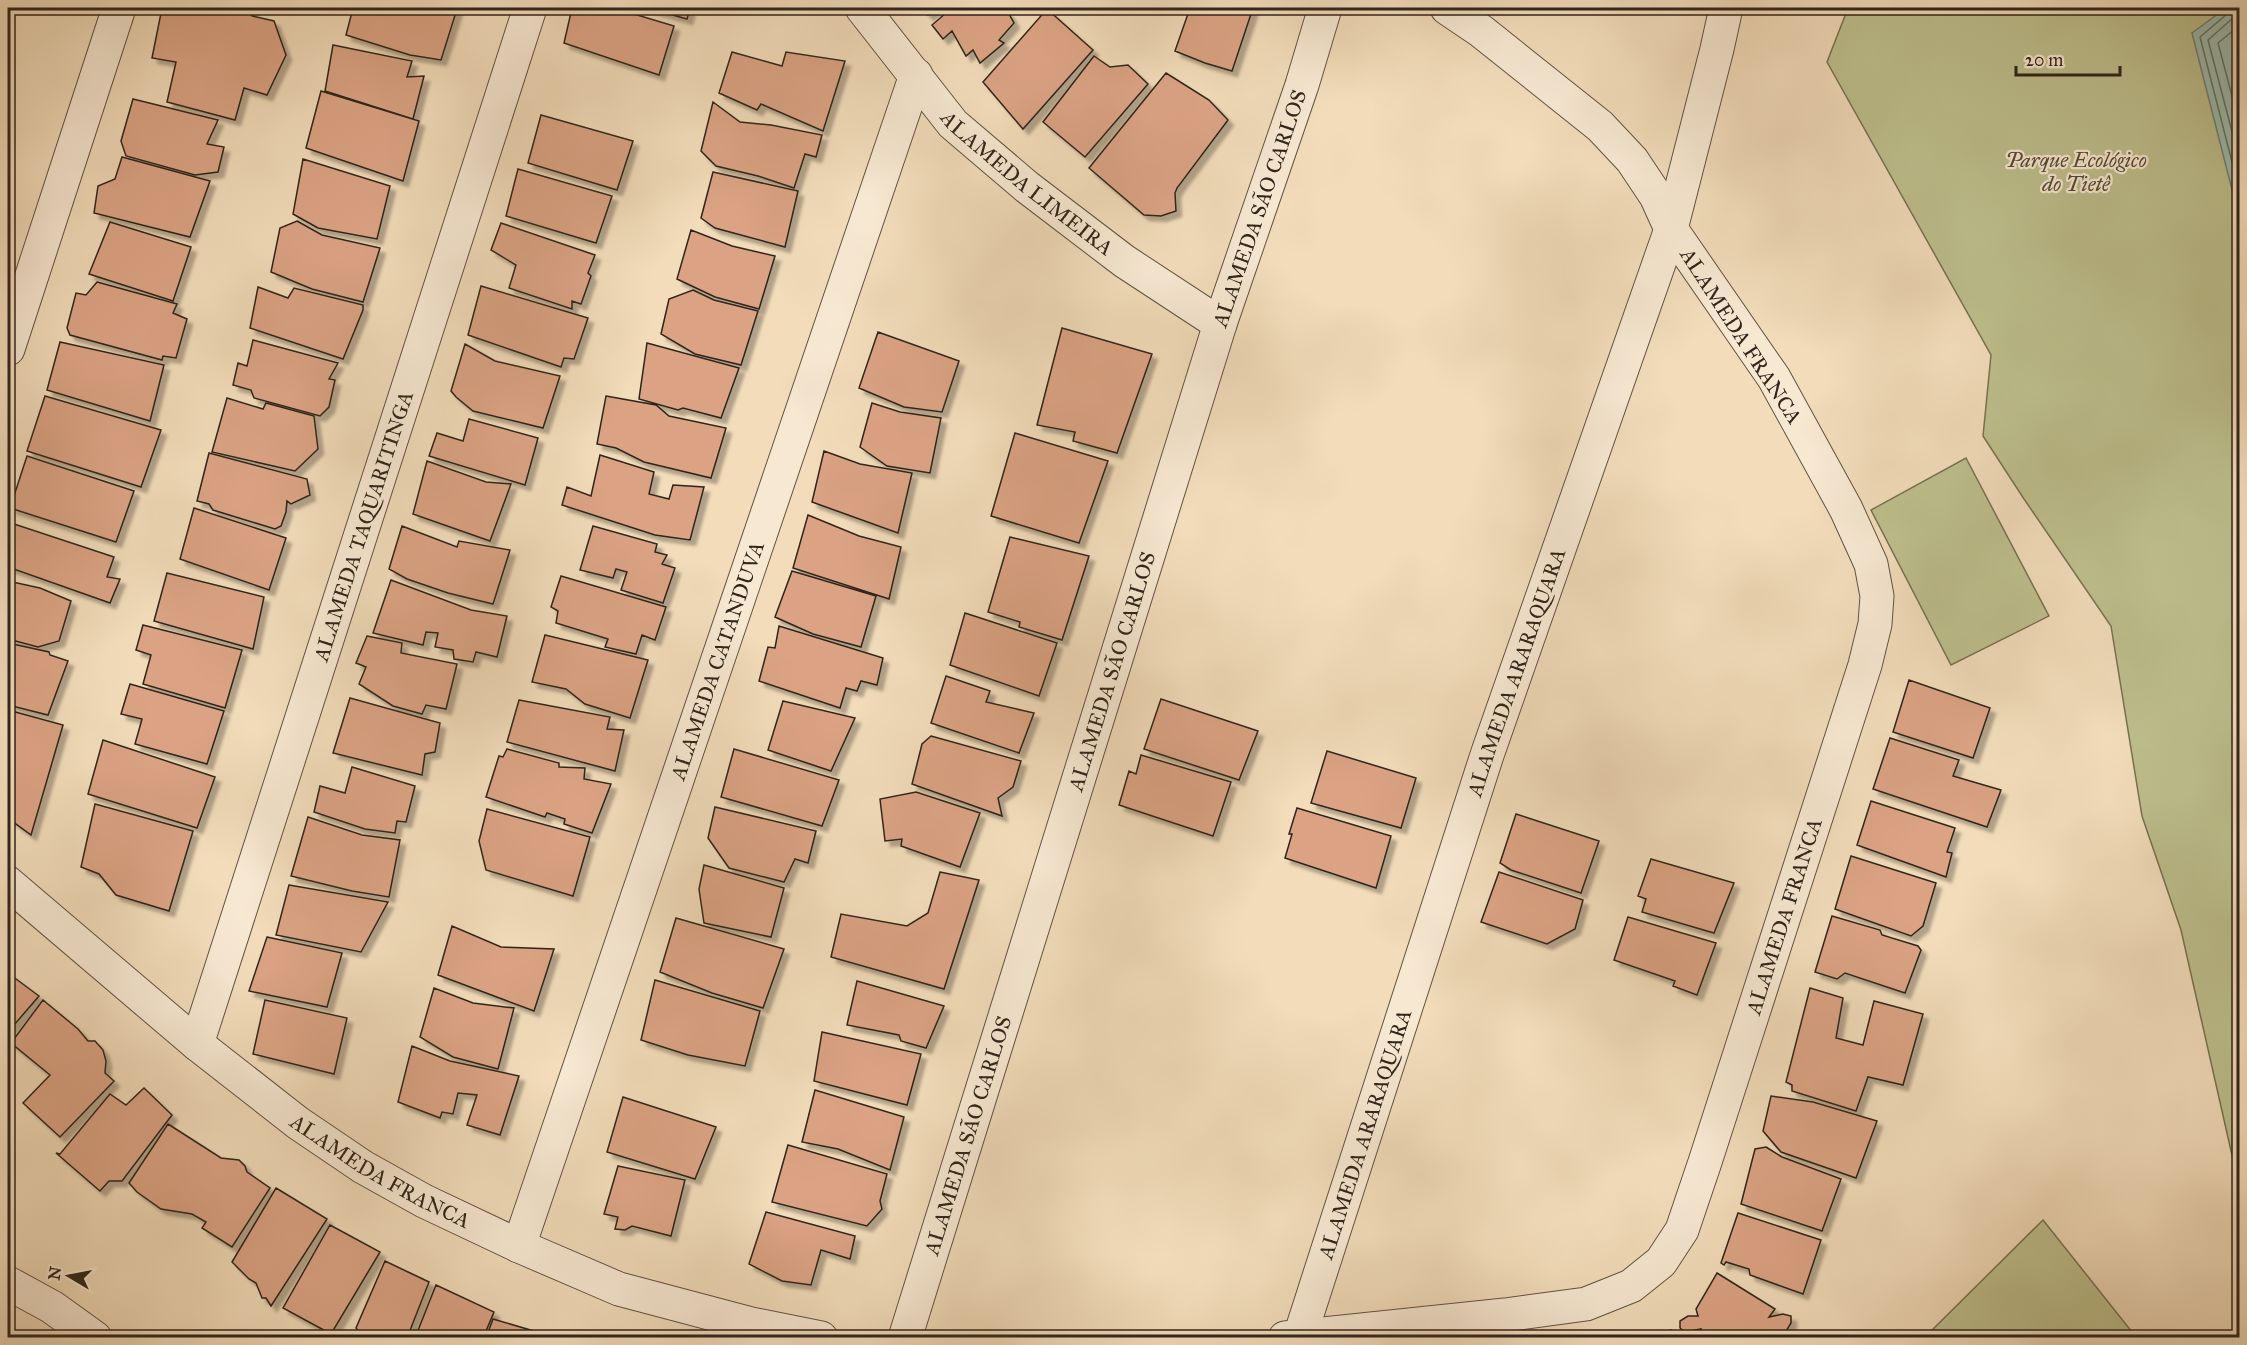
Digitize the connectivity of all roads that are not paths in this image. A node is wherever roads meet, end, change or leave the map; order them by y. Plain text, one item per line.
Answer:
1 (119, 8) edge
2 (530, 8) edge
3 (862, 8) edge
4 (1325, 8) edge
5 (1447, 8) edge
6 (1726, 8) edge
7 (916, 75) junction
8 (1671, 229) junction
9 (14, 303) edge
10 (1220, 324) junction
11 (8, 349) edge
12 (8, 883) edge
13 (197, 1044) junction
14 (519, 1246) junction
15 (8, 1283) edge
16 (85, 1335) edge
17 (1293, 1337) edge
18 (821, 1338) edge
19 (905, 1338) edge

1 - 9 street
2 - 13 street, ALAMEDA TAQUARITINGA
3 - 7 street, ALAMEDA LIMEIRA
4 - 10 street, ALAMEDA SÃO CARLOS
5 - 8 street, ALAMEDA FRANCA
6 - 8 street, ALAMEDA ARARAQUARA
7 - 10 street, ALAMEDA LIMEIRA
7 - 14 street, ALAMEDA CATANDUVA
8 - 17 street, ALAMEDA ARARAQUARA
8 - 17 street, ALAMEDA FRANCA
9 - 11 street
10 - 19 street, ALAMEDA SÃO CARLOS
12 - 13 street, ALAMEDA FRANCA
13 - 14 street, ALAMEDA FRANCA
14 - 18 street, ALAMEDA FRANCA
15 - 16 street

